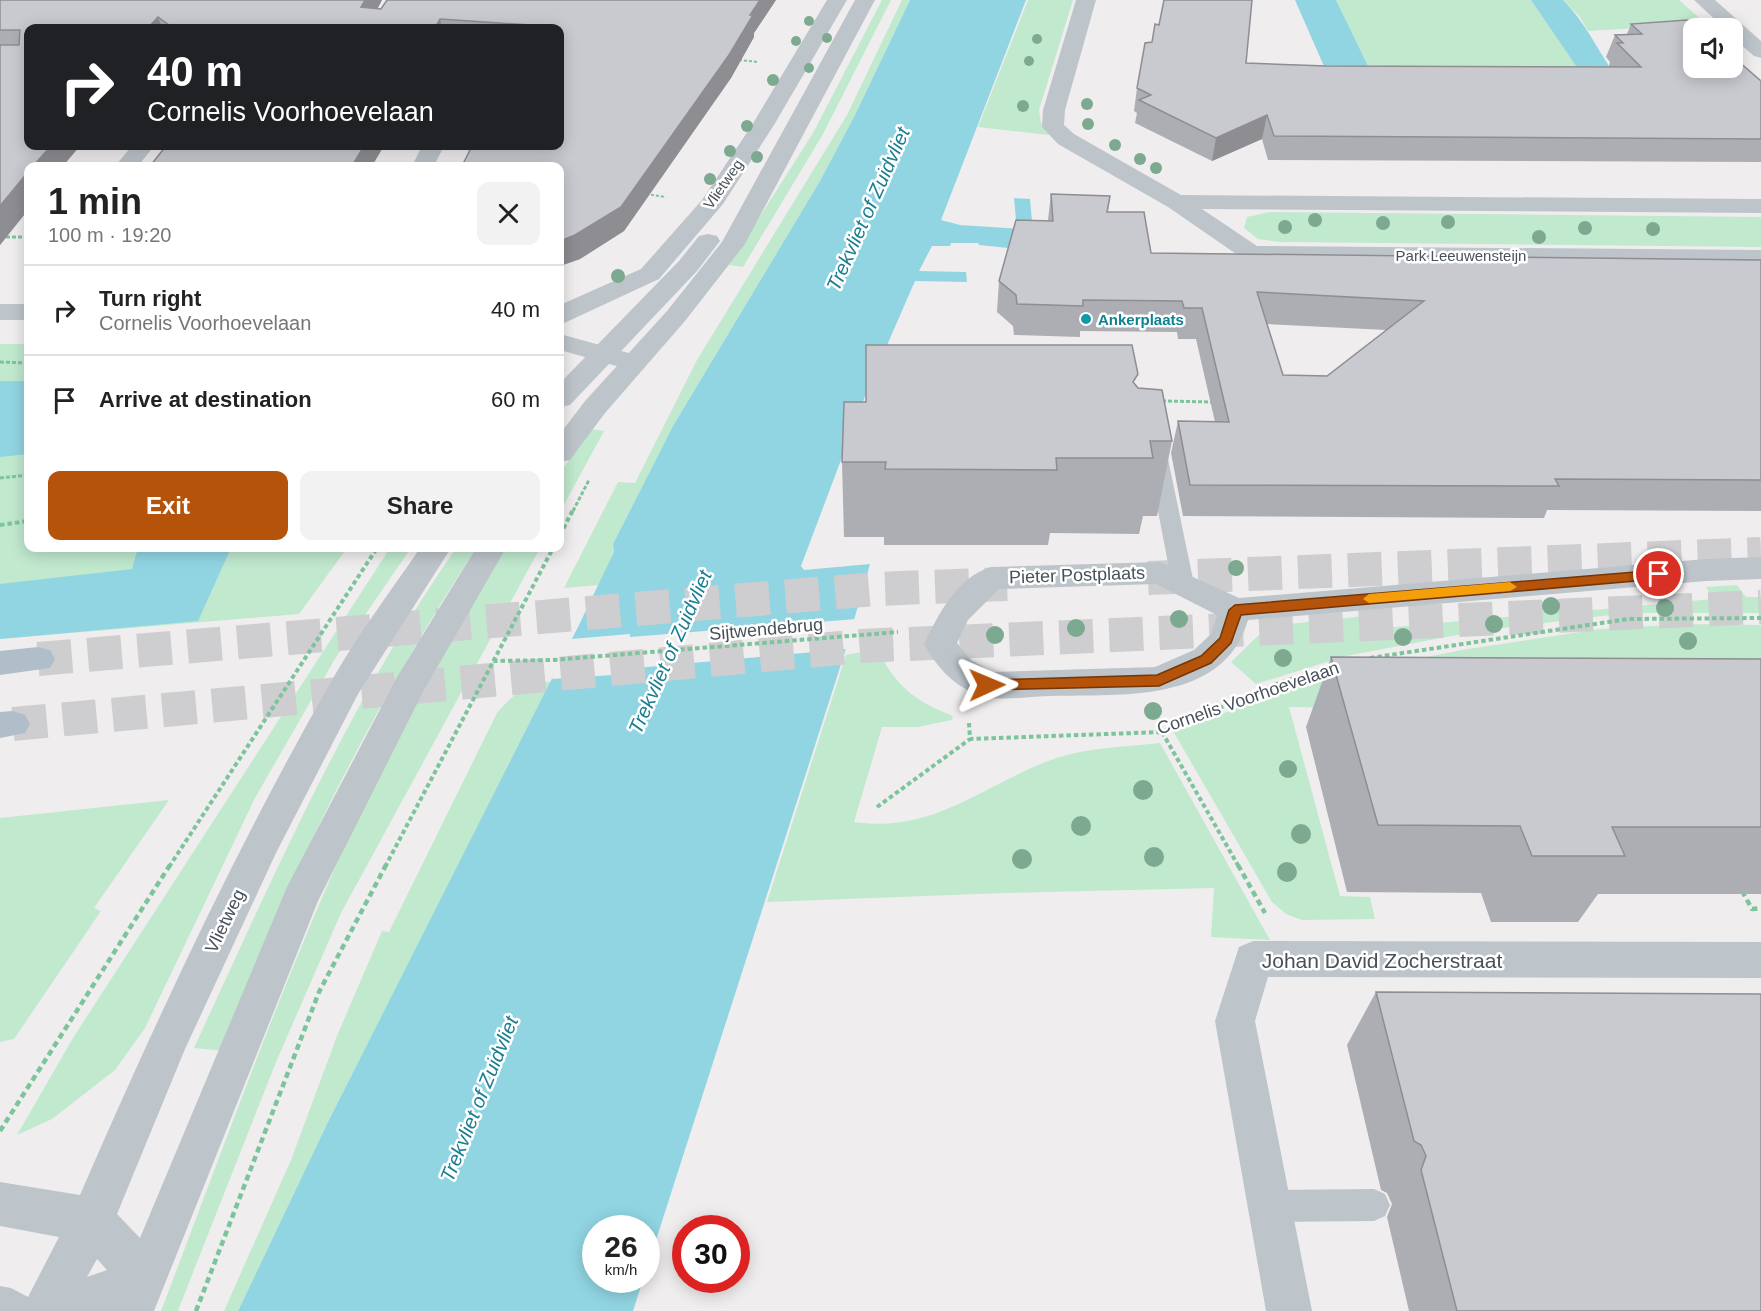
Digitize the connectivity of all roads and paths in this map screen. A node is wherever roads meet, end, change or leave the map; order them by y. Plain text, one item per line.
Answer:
1 (837, 0) edge
2 (865, 0) edge
3 (1086, 0) edge
4 (1704, 0) edge
5 (1761, 52) edge
6 (729, 59) edge
7 (797, 66) junction
8 (788, 144) junction
9 (140, 150) edge
10 (129, 162) edge
11 (643, 194) edge
12 (1176, 202) junction
13 (711, 204) junction
14 (1761, 206) edge
15 (0, 237) edge
16 (24, 237) edge
17 (1761, 257) edge
18 (24, 297) edge
19 (13, 312) edge
20 (564, 313) edge
21 (564, 343) edge
22 (601, 354) junction
23 (0, 362) edge
24 (24, 363) edge
25 (634, 363) junction
26 (564, 395) edge
27 (1149, 401) joint
28 (1221, 402) edge
29 (564, 448) edge
30 (1133, 456) edge
31 (1158, 457) junction
32 (24, 475) edge
33 (0, 478) edge
34 (24, 522) edge
35 (0, 525) edge
36 (373, 552) edge
37 (433, 552) edge
38 (489, 552) edge
39 (551, 552) edge
40 (1761, 568) edge
41 (1184, 584) junction
42 (1235, 610) junction
43 (1761, 618) edge
44 (898, 632) dead end
45 (38, 659) tunnel mouth
46 (1360, 660) edge
47 (493, 661) junction
48 (0, 663) edge
49 (1340, 665) edge
50 (987, 685) junction
51 (1162, 732) junction
52 (970, 739) junction
53 (876, 807) dead end
54 (1738, 885) edge
55 (1761, 908) edge
56 (1253, 959) junction
57 (1761, 960) edge
58 (0, 1131) edge
59 (0, 1204) edge
60 (1374, 1205) dead end
61 (1270, 1206) junction
62 (92, 1220) junction
63 (138, 1295) edge
64 (0, 1309) edge
65 (11, 1311) edge
66 (46, 1311) edge
67 (60, 1311) edge
68 (196, 1311) edge
69 (1289, 1311) edge

1 - 7 street, Vlietweg
2 - 8 street, Vlietweg
3 - 12 street, Park Leeuwensteijn
4 - 5 street
6 - 7 path
7 - 13 street, Vlietweg
8 - 22 street, Vlietweg
8 - 25 street, Vlietweg
9 - 10 street
11 - 13 path
12 - 14 street, Park Leeuwensteijn
12 - 17 street, Park Leeuwensteijn
13 - 20 street, Vlietweg
15 - 16 path
18 - 19 street
21 - 22 street
22 - 25 street
22 - 26 street, Vlietweg
23 - 24 path
25 - 29 street, Vlietweg
27 - 28 path
27 - 31 lane
30 - 31 lane
31 - 41 lane
32 - 33 path
34 - 35 path
36 - 58 path
37 - 62 street, Vlietweg
38 - 63 street
39 - 47 path
40 - 42 street
41 - 42 street, Pieter Postplaats
41 - 50 street, Pieter Postplaats
42 - 50 street
43 - 46 path, Cornelis Voorhoevelaan
44 - 47 path, Sijtwendebrug
45 - 48 main road
47 - 68 path
49 - 51 path, Cornelis Voorhoevelaan
50 - 52 path
51 - 52 path, Cornelis Voorhoevelaan
51 - 56 path
52 - 53 path
54 - 55 path
56 - 57 street, Johan David Zocherstraat
56 - 61 street, Johan David Zocherstraat
59 - 62 street
60 - 61 lane
61 - 69 street, Johan David Zocherstraat
62 - 63 street
62 - 66 street, Vlietweg
63 - 67 street
64 - 65 street

